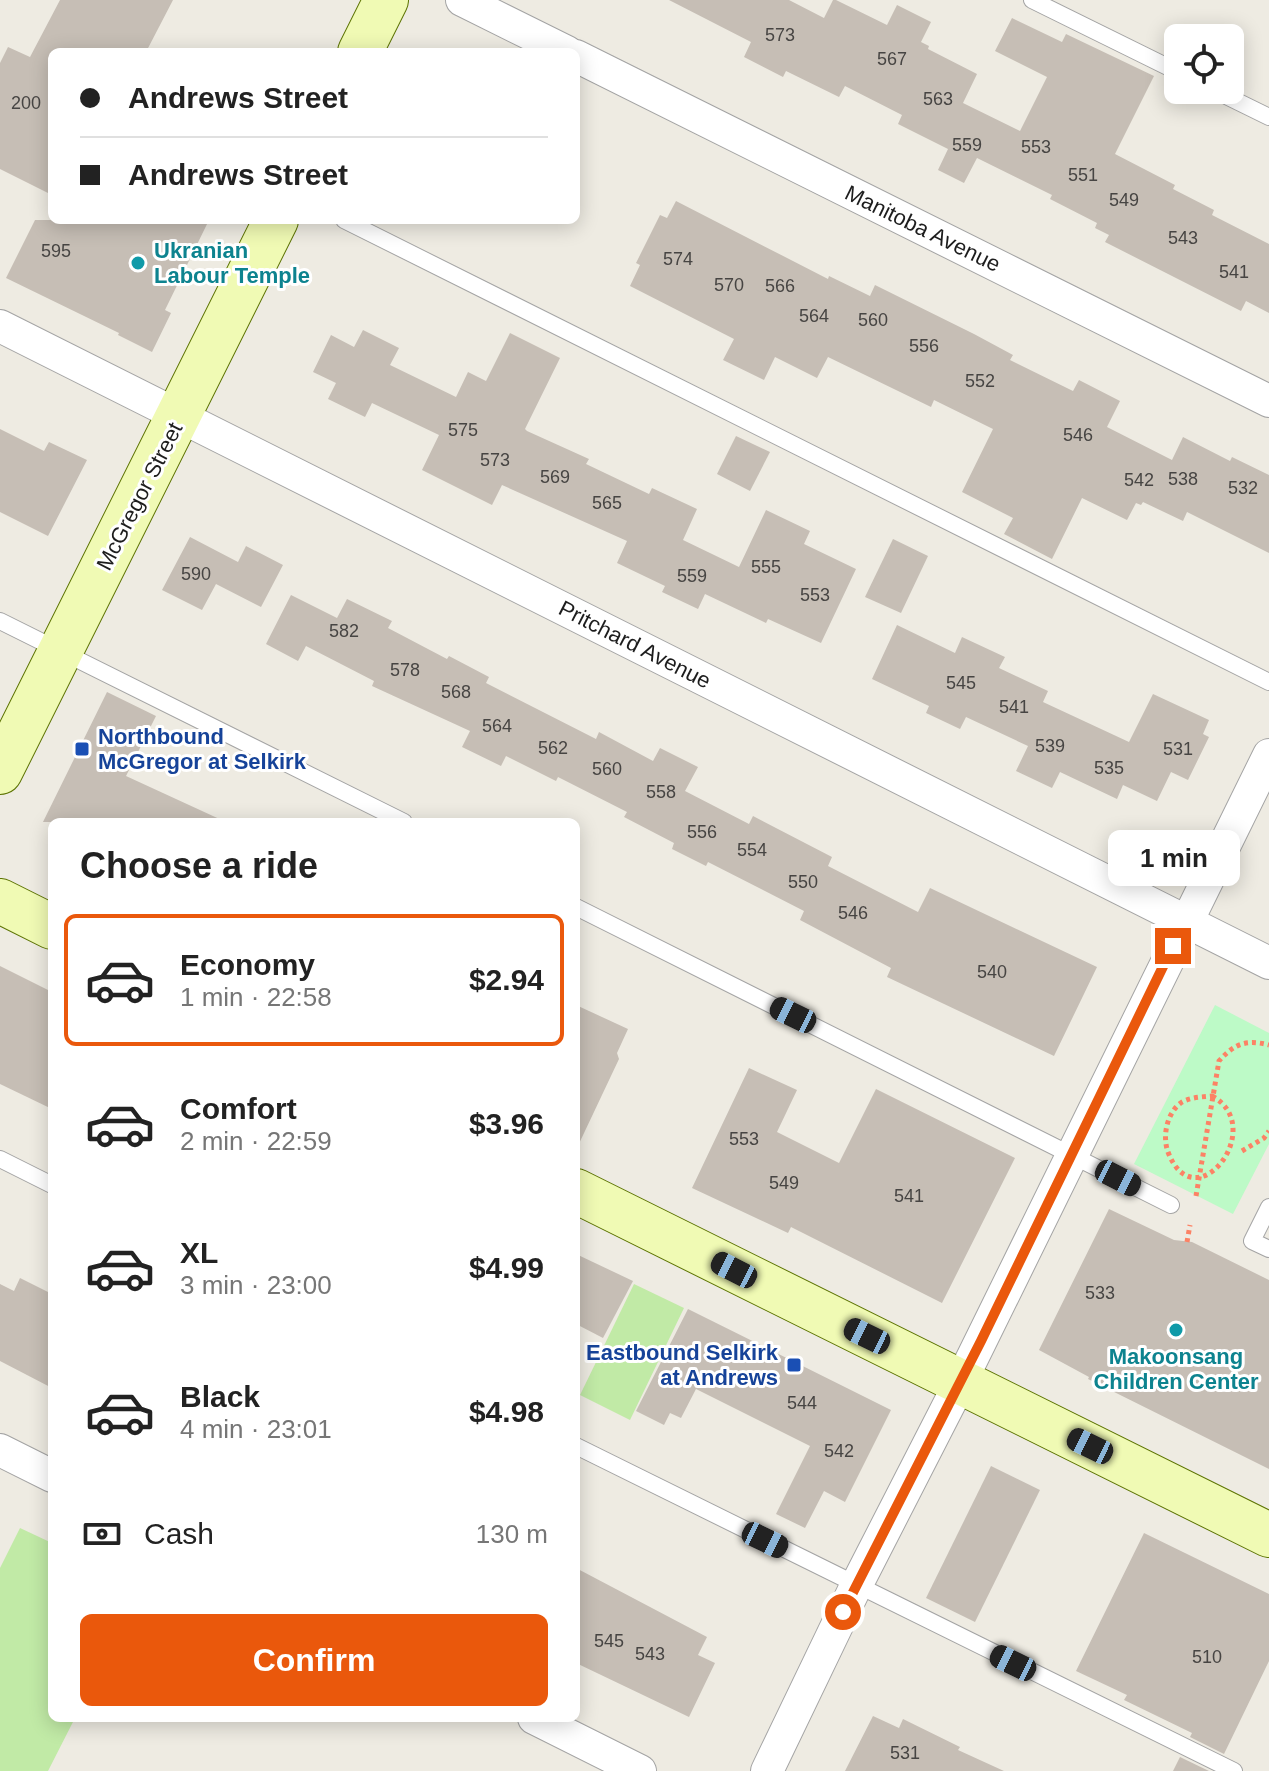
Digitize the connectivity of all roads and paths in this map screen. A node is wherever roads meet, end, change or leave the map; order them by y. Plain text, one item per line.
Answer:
1 (386, 0) edge
2 (462, 0) edge
3 (1032, 0) edge
4 (362, 48) edge
5 (559, 48) edge
6 (580, 58) edge
7 (1164, 65) edge
8 (1243, 104) edge
9 (1269, 117) edge
10 (274, 224) edge
11 (352, 224) edge
12 (0, 326) edge
13 (1269, 401) edge
14 (180, 414) junction
15 (0, 621) edge
16 (60, 651) junction
17 (1269, 682) edge
18 (1269, 755) edge
19 (0, 772) edge
20 (396, 818) edge
21 (0, 901) edge
22 (580, 909) edge
23 (1185, 921) junction
24 (48, 925) edge
25 (1269, 963) edge
26 (1269, 1045) edge
27 (1212, 1096) junction
28 (1238, 1115) dead end
29 (1269, 1131) edge
30 (1245, 1140) dead end
31 (1241, 1151) junction
32 (1072, 1153) junction
33 (0, 1159) edge
34 (1235, 1159) dead end
35 (1229, 1166) dead end
36 (1198, 1179) junction
37 (48, 1183) edge
38 (580, 1193) edge
39 (1195, 1203) dead end
40 (1171, 1205) dead end
41 (1269, 1207) edge
42 (1192, 1216) dead end
43 (1187, 1242) dead end
44 (1269, 1249) edge
45 (960, 1383) junction
46 (580, 1448) edge
47 (0, 1450) edge
48 (48, 1474) edge
49 (1269, 1535) edge
50 (856, 1586) junction
51 (542, 1722) edge
52 (640, 1771) edge
53 (767, 1771) edge
54 (1234, 1771) edge

1 - 4 main road
2 - 5 street
3 - 7 lane
6 - 13 street, Manitoba Avenue
8 - 9 lane
10 - 14 main road, McGregor Street
11 - 17 lane
12 - 14 street, Pritchard Avenue
14 - 16 main road, McGregor Street
14 - 23 street, Pritchard Avenue
15 - 16 lane
16 - 19 main road, McGregor Street
16 - 20 lane
18 - 23 street
21 - 24 main road
22 - 32 lane
23 - 25 street, Pritchard Avenue
23 - 32 street
26 - 27 path
27 - 28 path
27 - 36 path
27 - 36 path
29 - 31 path
30 - 31 path
31 - 34 path
32 - 40 lane
32 - 45 street
33 - 37 lane
35 - 36 path
36 - 39 path
38 - 45 main road
41 - 44 lane
42 - 43 path
45 - 49 main road
45 - 50 street
46 - 50 lane
47 - 48 street
50 - 53 street
50 - 54 lane
51 - 52 street

